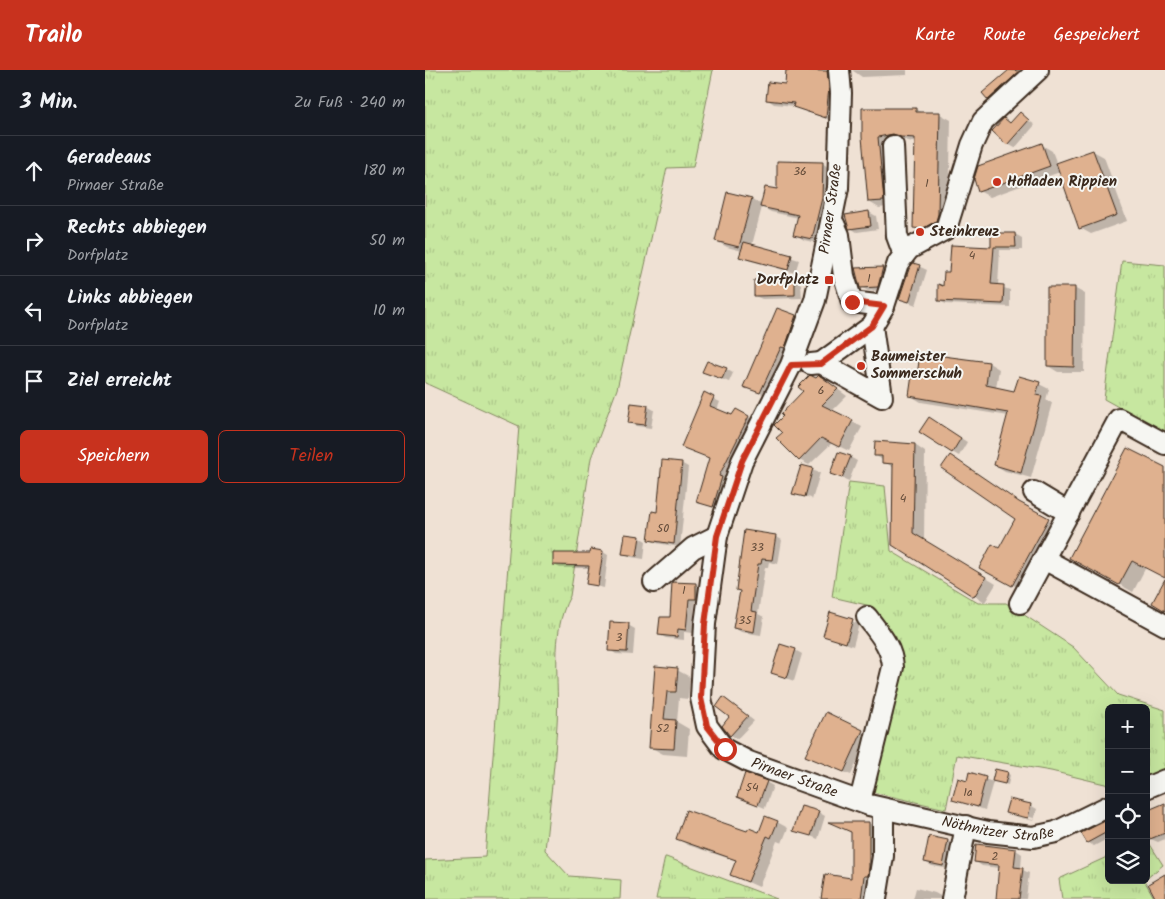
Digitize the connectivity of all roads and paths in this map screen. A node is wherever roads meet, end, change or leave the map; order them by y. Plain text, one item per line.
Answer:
1 (839, 70) edge
2 (1038, 70) edge
3 (893, 146) dead end
4 (833, 221) junction
5 (904, 255) junction
6 (884, 306) junction
7 (872, 326) junction
8 (821, 364) junction
9 (791, 365) junction
10 (1165, 444) edge
11 (1034, 492) dead end
12 (1069, 512) junction
13 (717, 536) junction
14 (1044, 559) junction
15 (654, 582) dead end
16 (1021, 603) dead end
17 (867, 617) dead end
18 (1165, 625) edge
19 (1165, 780) edge
20 (1150, 786) edge
21 (860, 802) junction
22 (1105, 808) edge
23 (883, 809) junction
24 (970, 827) junction
25 (967, 870) dead end
26 (876, 899) edge
27 (952, 899) edge

1 - 4 street, Pirnaer Straße
2 - 5 street
3 - 5 street
4 - 6 street
4 - 9 street, Pirnaer Straße
5 - 6 street
6 - 7 street
7 - 8 street
7 - 8 street
8 - 9 street
9 - 13 street, Pirnaer Straße
10 - 12 street
11 - 12 street
12 - 14 street
13 - 15 street
13 - 21 street, Pirnaer Straße
14 - 16 street
14 - 18 street
17 - 21 street
19 - 20 street
21 - 23 street, Pirnaer Straße
22 - 24 street, Nöthnitzer Straße
23 - 24 street, Nöthnitzer Straße
23 - 26 street
24 - 25 street
24 - 27 street

